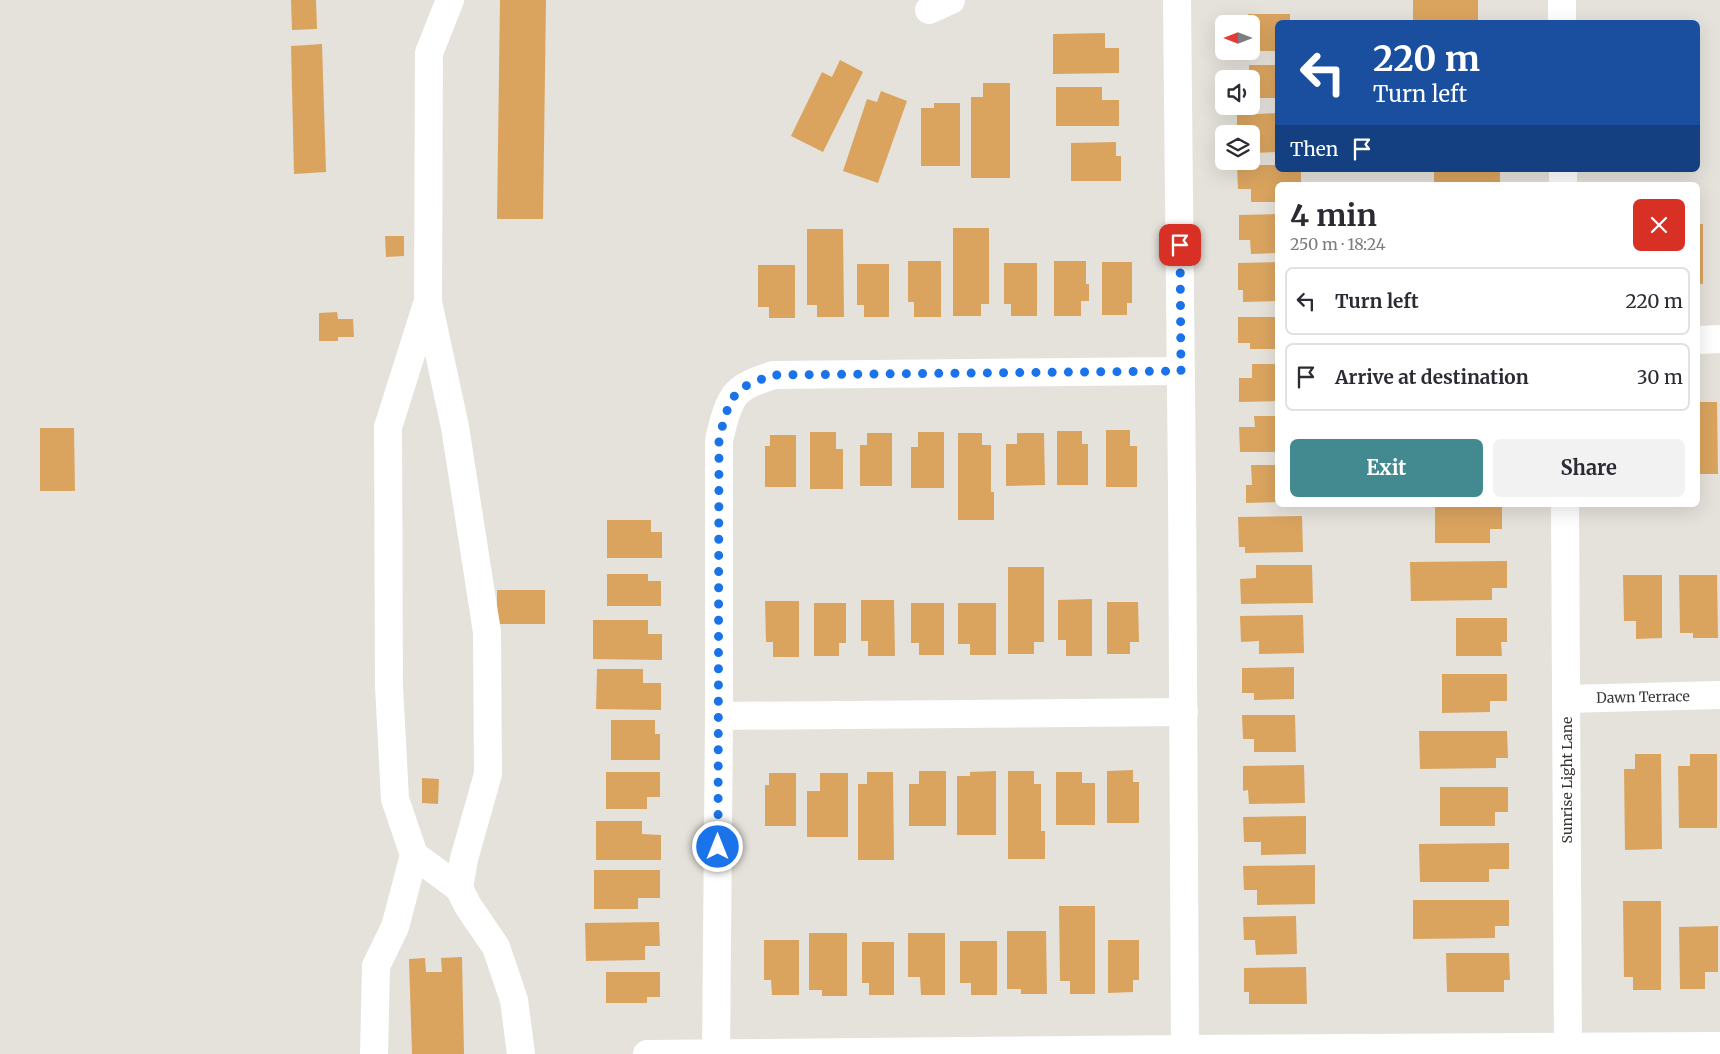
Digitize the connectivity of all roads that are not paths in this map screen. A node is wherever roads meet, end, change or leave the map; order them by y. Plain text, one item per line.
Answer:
1 (450, 0) edge
2 (1177, 0) edge
3 (1562, 0) edge
4 (1562, 20) edge
5 (428, 302) junction
6 (1720, 339) edge
7 (1700, 340) edge
8 (1181, 371) junction
9 (1565, 507) edge
10 (1720, 695) edge
11 (1566, 699) junction
12 (1184, 712) junction
13 (719, 716) junction
14 (414, 855) junction
15 (460, 888) junction
16 (1720, 1046) edge
17 (1185, 1049) junction
18 (1568, 1051) edge
19 (716, 1053) edge
20 (374, 1054) edge
21 (521, 1054) edge
22 (647, 1054) edge

1 - 5 street
2 - 8 street
3 - 4 street
5 - 14 street
5 - 15 street
6 - 7 street
8 - 12 street
8 - 13 street
9 - 11 street, Sunrise Light Lane
10 - 11 street, Dawn Terrace
11 - 18 street, Sunrise Light Lane
12 - 13 street
12 - 17 street
13 - 19 street
14 - 15 street
14 - 20 street
15 - 21 street
16 - 18 street
17 - 18 street
17 - 19 street
19 - 22 street

